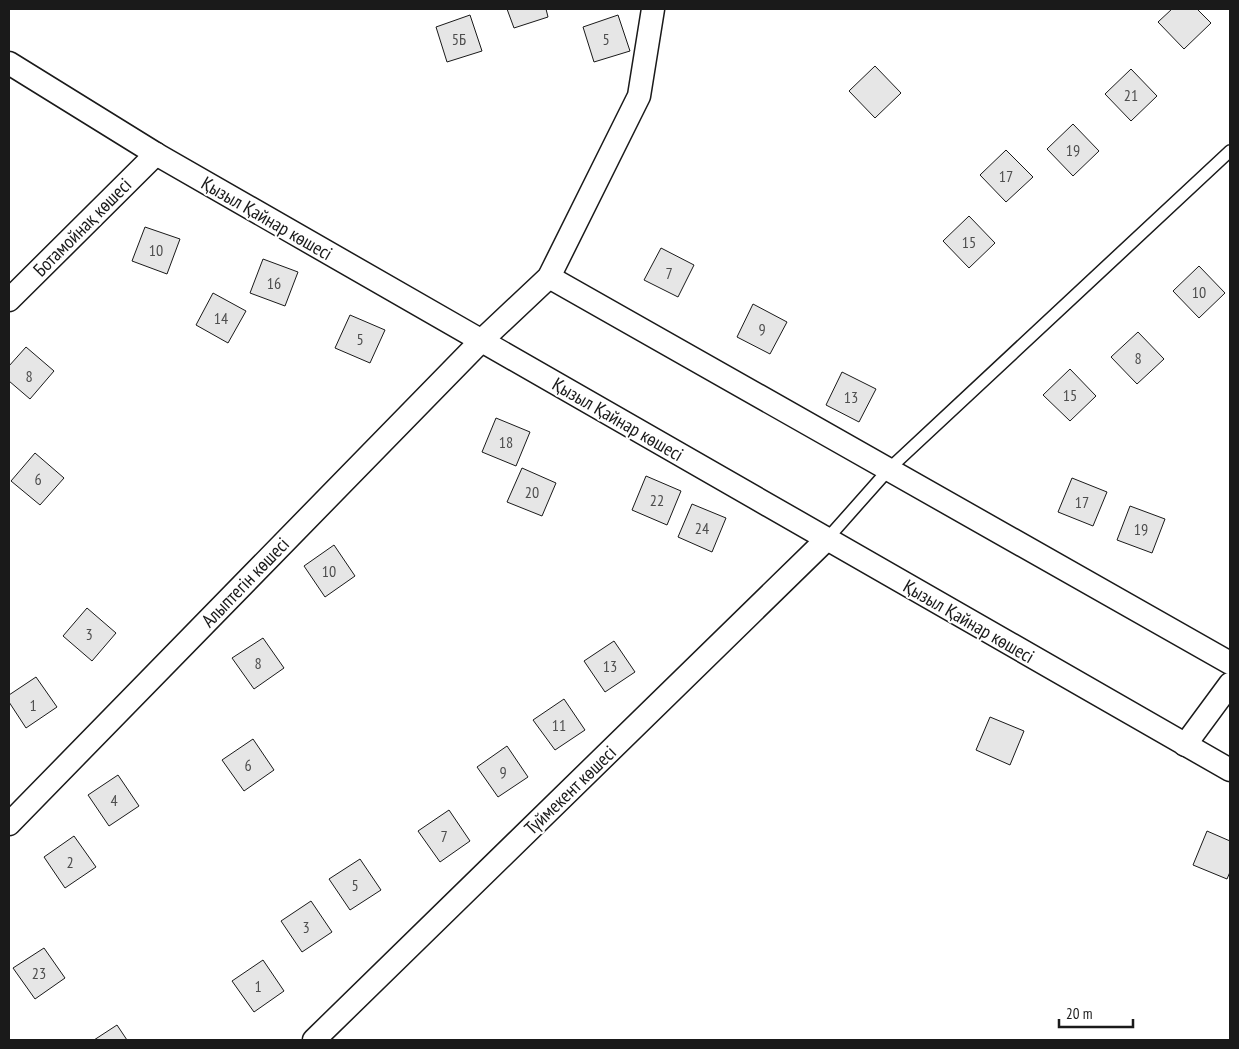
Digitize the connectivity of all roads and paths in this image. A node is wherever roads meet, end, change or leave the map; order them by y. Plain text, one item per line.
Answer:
1 (653, 9) edge
2 (9, 63) edge
3 (1230, 150) edge
4 (156, 154) junction
5 (550, 277) junction
6 (9, 300) edge
7 (481, 341) junction
8 (890, 468) junction
9 (827, 539) junction
10 (1230, 663) edge
11 (1230, 684) edge
12 (1186, 745) junction
13 (1230, 770) edge
14 (9, 824) edge
15 (314, 1040) edge

1 - 5 street
2 - 4 street, Қызыл Қайнар көшесі
3 - 8 lane
4 - 6 street, Ботамойнақ көшесі
4 - 7 street, Қызыл Қайнар көшесі
5 - 7 street, Алыптегін көшесі
5 - 8 street
7 - 9 street, Қызыл Қайнар көшесі
7 - 14 street, Алыптегін көшесі
8 - 9 lane
8 - 10 street
9 - 12 street, Қызыл Қайнар көшесі
9 - 15 street, Түймекент көшесі
11 - 12 street
12 - 13 street, Қызыл Қайнар көшесі

